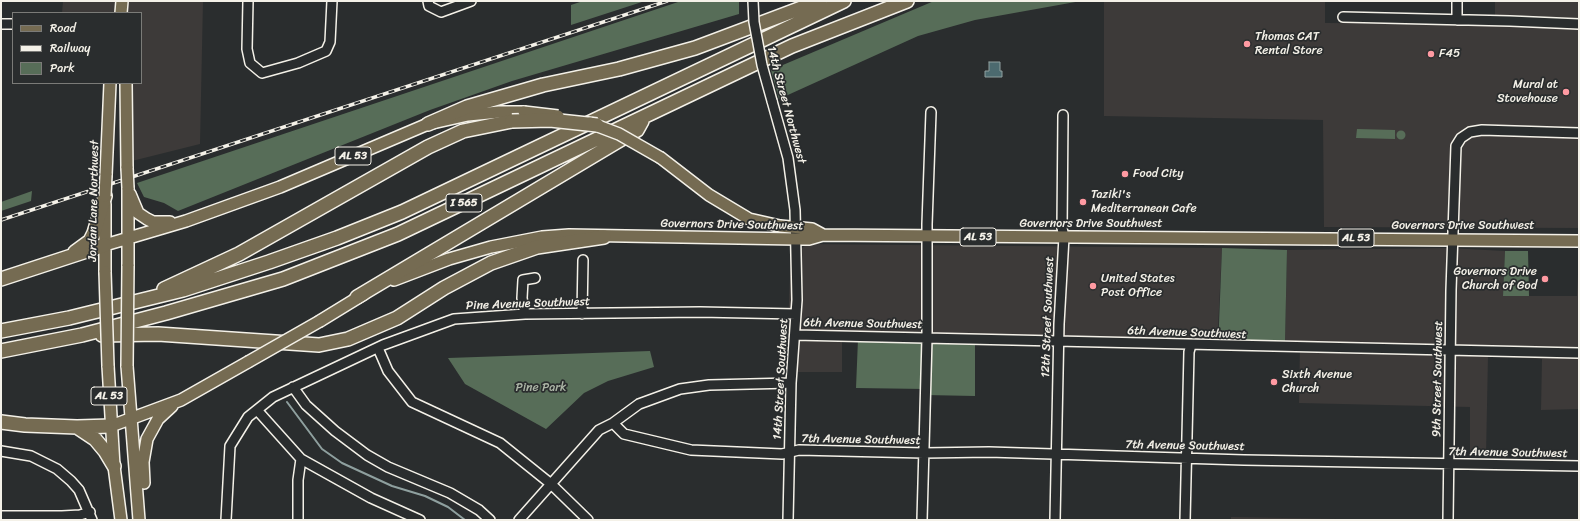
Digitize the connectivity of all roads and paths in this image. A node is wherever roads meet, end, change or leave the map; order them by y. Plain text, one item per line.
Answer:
1 (122, 1) edge
2 (248, 1) edge
3 (332, 1) edge
4 (428, 1) edge
5 (471, 1) edge
6 (753, 1) edge
7 (820, 1) edge
8 (844, 1) edge
9 (907, 1) edge
10 (1457, 1) edge
11 (121, 12) edge
12 (1343, 17) dead end
13 (1457, 20) junction
14 (1, 24) edge
15 (12, 24) edge
16 (1579, 24) edge
17 (110, 84) edge
18 (126, 84) edge
19 (931, 112) dead end
20 (1063, 115) dead end
21 (643, 118) junction
22 (428, 124) junction
23 (597, 125) junction
24 (1579, 133) edge
25 (128, 188) junction
26 (105, 196) junction
27 (186, 221) junction
28 (794, 228) junction
29 (823, 235) junction
30 (928, 236) junction
31 (604, 237) junction
32 (1064, 237) junction
33 (128, 238) junction
34 (796, 239) junction
35 (1453, 239) junction
36 (1579, 241) edge
37 (105, 245) junction
38 (67, 258) junction
39 (583, 260) dead end
40 (535, 278) dead end
41 (1, 279) edge
42 (357, 297) junction
43 (137, 302) junction
44 (525, 314) junction
45 (582, 314) junction
46 (796, 314) junction
47 (1, 331) edge
48 (82, 335) junction
49 (795, 335) junction
50 (927, 338) junction
51 (1059, 342) junction
52 (1191, 345) junction
53 (378, 348) junction
54 (1, 350) edge
55 (1450, 351) junction
56 (1579, 354) edge
57 (791, 383) junction
58 (293, 388) junction
59 (181, 400) junction
60 (258, 410) junction
61 (131, 420) junction
62 (1, 422) edge
63 (613, 423) junction
64 (111, 426) junction
65 (77, 427) junction
66 (1, 451) edge
67 (790, 452) junction
68 (924, 453) junction
69 (1056, 455) junction
70 (1187, 458) junction
71 (301, 459) junction
72 (1449, 465) junction
73 (114, 466) junction
74 (1579, 466) edge
75 (552, 484) junction
76 (91, 516) edge
77 (1, 517) edge
78 (121, 520) edge
79 (139, 520) edge
80 (145, 520) edge
81 (226, 520) edge
82 (298, 520) edge
83 (420, 520) edge
84 (490, 520) edge
85 (520, 520) edge
86 (588, 520) edge
87 (788, 520) edge
88 (922, 520) edge
89 (1055, 520) edge
90 (1185, 520) edge
91 (1448, 520) edge

1 - 11 main road
2 - 3 street
4 - 5 street
6 - 28 street, 14th Street Northwest, bridge
7 - 22 highway
8 - 43 highway, I 565
9 - 21 highway, I 565
10 - 13 street
12 - 13 street
13 - 16 street
14 - 15 street
17 - 26 main road, Jordan Lane Northwest / AL 53, bridge
18 - 25 main road, AL 53, bridge
19 - 30 street
20 - 32 street, 12th Street Southwest
21 - 42 highway
21 - 48 highway, I 565
22 - 23 main road, AL 53, bridge
22 - 27 main road, AL 53
23 - 28 main road, AL 53, bridge
23 - 43 highway, bridge
24 - 35 street, 9th Street Southwest
25 - 27 main road, AL 53
25 - 33 main road
26 - 37 main road, Jordan Lane Northwest / AL 53
26 - 38 highway
27 - 33 main road, AL 53
28 - 29 main road, AL 53
28 - 34 street, 14th Street Northwest
29 - 30 main road, Governors Drive Southwest / AL 53
29 - 34 main road, Governors Drive Southwest / AL 53
30 - 32 main road, Governors Drive Southwest / AL 53
30 - 50 street
31 - 34 main road, Governors Drive Southwest / AL 53
31 - 42 main road, AL 53
31 - 48 highway
32 - 35 main road, Governors Drive Southwest / AL 53
32 - 51 street, 12th Street Southwest
33 - 37 main road, AL 53
33 - 61 main road, bridge
34 - 46 street, 14th Street Southwest
35 - 36 main road, Governors Drive Southwest / AL 53
35 - 55 street, 9th Street Southwest
37 - 38 highway
37 - 64 main road, Jordan Lane Northwest / AL 53, bridge
38 - 41 highway
39 - 45 street
40 - 44 street
42 - 59 main road, AL 53, bridge
43 - 47 highway, I 565
44 - 45 street, Pine Avenue Southwest
44 - 53 street, Pine Avenue Southwest
45 - 46 street, Pine Avenue Southwest
46 - 49 street, 14th Street Southwest
48 - 54 highway, I 565
49 - 50 street, 6th Avenue Southwest
49 - 57 street, 14th Street Southwest
50 - 51 street, 6th Avenue Southwest
50 - 68 street
51 - 52 street, 6th Avenue Southwest
51 - 69 street, 12th Street Southwest
52 - 55 street, 6th Avenue Southwest
52 - 70 street
53 - 58 street, Pine Avenue Southwest
53 - 75 street
55 - 56 street, 6th Avenue Southwest
55 - 72 street, 9th Street Southwest
57 - 63 street
57 - 67 street, 14th Street Southwest
58 - 60 street, Pine Avenue Southwest
58 - 84 street
59 - 61 main road, AL 53
59 - 80 main road
60 - 71 street
60 - 81 street, Pine Avenue Southwest
61 - 64 main road, AL 53
61 - 79 main road
62 - 65 highway
63 - 67 street, 7th Avenue Southwest
63 - 75 street
64 - 65 highway
64 - 73 main road
65 - 73 highway
66 - 76 street
67 - 68 street, 7th Avenue Southwest
67 - 87 street, 14th Street Southwest
68 - 69 street, 7th Avenue Southwest
68 - 88 street
69 - 70 street, 7th Avenue Southwest
69 - 89 street, 12th Street Southwest
70 - 72 street, 7th Avenue Southwest
70 - 90 street
71 - 82 street
71 - 83 street
72 - 74 street, 7th Avenue Southwest
72 - 91 street, 9th Street Southwest
73 - 78 main road
75 - 85 street
75 - 86 street
76 - 77 street

